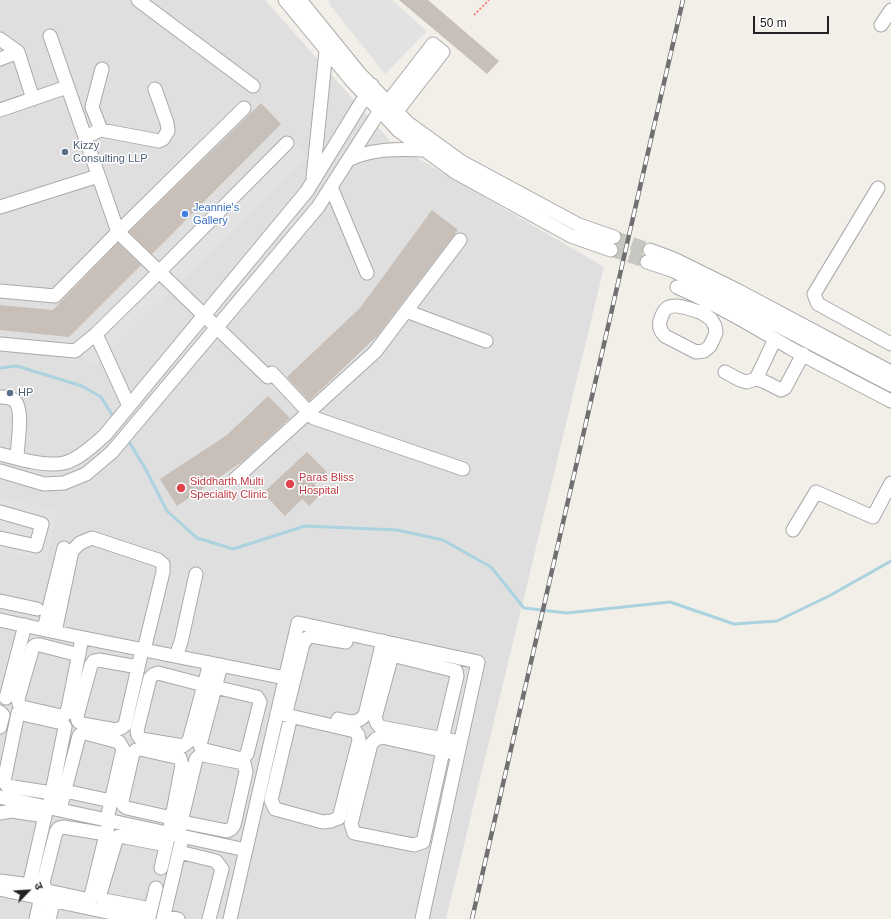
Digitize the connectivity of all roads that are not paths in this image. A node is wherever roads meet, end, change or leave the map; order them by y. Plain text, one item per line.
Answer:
1 (138, 0) edge
2 (286, 0) edge
3 (300, 0) edge
4 (891, 10) edge
5 (882, 25) dead end
6 (50, 36) dead end
7 (0, 39) edge
8 (326, 51) junction
9 (18, 52) junction
10 (0, 59) edge
11 (102, 69) dead end
12 (253, 86) dead end
13 (67, 87) junction
14 (155, 89) dead end
15 (368, 90) junction
16 (33, 99) junction
17 (388, 106) junction
18 (92, 107) junction
19 (244, 108) dead end
20 (0, 110) edge
21 (79, 121) junction
22 (101, 130) junction
23 (85, 137) junction
24 (287, 142) dead end
25 (426, 150) junction
26 (348, 160) junction
27 (98, 176) junction
28 (313, 182) junction
29 (330, 187) junction
30 (878, 188) dead end
31 (0, 207) edge
32 (118, 232) junction
33 (460, 240) dead end
34 (159, 272) junction
35 (367, 273) dead end
36 (677, 287) dead end
37 (0, 291) edge
38 (406, 311) junction
39 (204, 316) junction
40 (216, 328) junction
41 (96, 334) junction
42 (775, 339) junction
43 (486, 341) dead end
44 (0, 344) edge
45 (891, 344) edge
46 (803, 354) junction
47 (725, 372) dead end
48 (891, 372) edge
49 (756, 379) junction
50 (891, 385) edge
51 (0, 397) edge
52 (891, 401) edge
53 (127, 409) junction
54 (308, 413) junction
55 (0, 454) edge
56 (17, 458) junction
57 (463, 469) dead end
58 (0, 471) edge
59 (235, 479) dead end
60 (891, 483) edge
61 (0, 512) edge
62 (793, 530) dead end
63 (0, 538) edge
64 (64, 548) dead end
65 (196, 574) dead end
66 (5, 602) edge
67 (37, 609) dead end
68 (3, 620) edge
69 (25, 625) junction
70 (49, 631) junction
71 (82, 638) junction
72 (388, 647) junction
73 (143, 650) junction
74 (79, 655) junction
75 (176, 656) junction
76 (215, 664) junction
77 (138, 667) junction
78 (285, 678) junction
79 (209, 686) junction
80 (6, 698) dead end
81 (284, 711) junction
82 (0, 712) edge
83 (0, 727) edge
84 (443, 745) junction
85 (459, 748) junction
86 (65, 791) junction
87 (52, 793) junction
88 (0, 796) edge
89 (111, 801) junction
90 (50, 810) junction
91 (0, 813) edge
92 (108, 820) junction
93 (177, 820) junction
94 (106, 834) junction
95 (174, 837) junction
96 (246, 850) junction
97 (179, 852) junction
98 (161, 868) dead end
99 (0, 880) edge
100 (156, 888) dead end
101 (0, 889) edge
102 (29, 890) junction
103 (47, 899) junction
104 (89, 904) junction
105 (150, 914) edge
106 (163, 918) edge
107 (36, 919) edge
108 (49, 919) edge
109 (140, 919) edge
110 (178, 919) edge
111 (209, 919) edge
112 (230, 919) edge
113 (422, 919) edge

1 - 12 street
2 - 8 street
3 - 15 street
4 - 5 street
6 - 13 street
7 - 9 street
8 - 15 street
8 - 28 street
9 - 10 street
9 - 16 street
11 - 18 street
13 - 16 street
13 - 21 street
14 - 22 street
15 - 17 street
15 - 28 street
16 - 20 street
17 - 25 street
17 - 25 street
17 - 26 street
18 - 21 street
18 - 22 street
19 - 32 street
21 - 23 street
22 - 23 street
23 - 27 street
24 - 34 street
25 - 26 street
26 - 29 street
27 - 31 street
27 - 32 street
28 - 39 street
29 - 35 street
29 - 40 street
30 - 45 street
32 - 34 street
32 - 37 street
33 - 38 street
34 - 39 street
34 - 41 street
36 - 42 street
38 - 43 street
38 - 54 street
39 - 40 street
39 - 53 street
40 - 54 street
40 - 58 street
41 - 44 street
41 - 53 street
42 - 46 street
42 - 49 street
46 - 49 street
46 - 52 street
47 - 49 street
48 - 50 street
51 - 56 street
53 - 56 street
54 - 57 street
54 - 59 street
55 - 56 street
60 - 62 street
61 - 63 street
64 - 70 street
65 - 75 street
66 - 67 street
66 - 68 street
68 - 69 street
69 - 70 street
69 - 80 street
70 - 71 street
70 - 73 street
71 - 73 street
71 - 74 street
72 - 78 street
72 - 81 street
72 - 81 street
72 - 84 street
72 - 84 street
72 - 85 street
73 - 75 street
73 - 77 street
74 - 74 street
75 - 76 street
76 - 78 street
76 - 79 street
77 - 77 street
78 - 81 street
79 - 79 street
79 - 79 street
81 - 81 street
81 - 96 street
82 - 83 street
84 - 84 street
84 - 85 street
85 - 113 street
86 - 89 street
86 - 89 street
86 - 90 street
87 - 87 street
87 - 90 street
88 - 90 street
89 - 92 street
90 - 91 street
90 - 92 street
90 - 102 street
92 - 94 street
92 - 95 street
93 - 93 street
93 - 93 street
93 - 95 street
94 - 104 street
94 - 104 street
95 - 96 street
95 - 97 street
95 - 98 street
95 - 105 street
96 - 112 street
97 - 106 street
97 - 111 street
99 - 102 street
100 - 105 street
101 - 102 street
102 - 103 street
103 - 104 street
103 - 107 street
103 - 108 street
104 - 109 street
106 - 110 street

